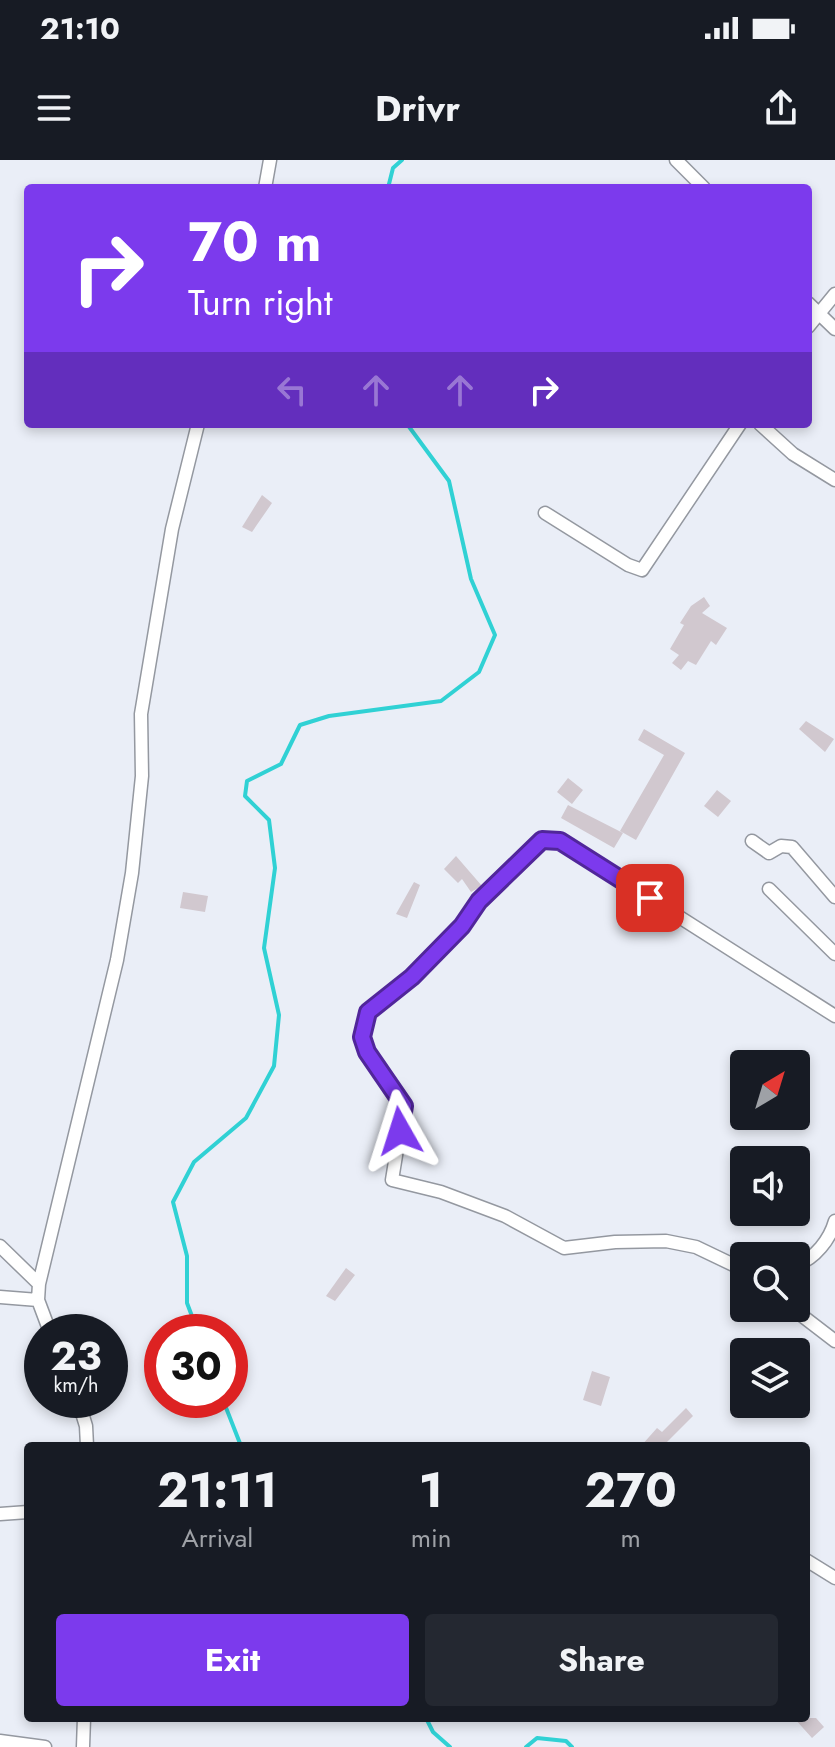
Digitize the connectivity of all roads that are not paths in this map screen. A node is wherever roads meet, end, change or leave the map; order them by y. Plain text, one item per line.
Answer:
1 (270, 160) edge
2 (676, 160) edge
3 (266, 184) edge
4 (700, 184) edge
5 (835, 294) edge
6 (812, 307) edge
7 (817, 313) junction
8 (812, 321) edge
9 (835, 329) edge
10 (197, 428) edge
11 (737, 428) edge
12 (764, 428) edge
13 (835, 480) edge
14 (545, 513) dead end
15 (752, 841) dead end
16 (769, 889) dead end
17 (835, 897) edge
18 (835, 954) edge
19 (835, 1016) edge
20 (835, 1221) edge
21 (0, 1246) edge
22 (810, 1255) edge
23 (730, 1263) edge
24 (39, 1284) junction
25 (0, 1297) edge
26 (38, 1300) junction
27 (43, 1314) edge
28 (810, 1322) edge
29 (835, 1341) edge
30 (82, 1418) edge
31 (86, 1442) edge
32 (24, 1512) edge
33 (0, 1514) edge
34 (810, 1562) edge
35 (835, 1578) edge
36 (84, 1722) edge
37 (0, 1741) edge
38 (45, 1747) edge
39 (83, 1747) edge

1 - 3 street
2 - 4 street
5 - 7 street
6 - 7 street
7 - 8 street
7 - 9 street
10 - 24 street
11 - 14 street
12 - 13 street
15 - 17 street
16 - 18 street
19 - 23 street
20 - 22 street
21 - 24 street
24 - 26 street
25 - 26 street
26 - 27 street
28 - 29 street
30 - 31 street
32 - 33 street
34 - 35 street
36 - 39 street
37 - 38 street

